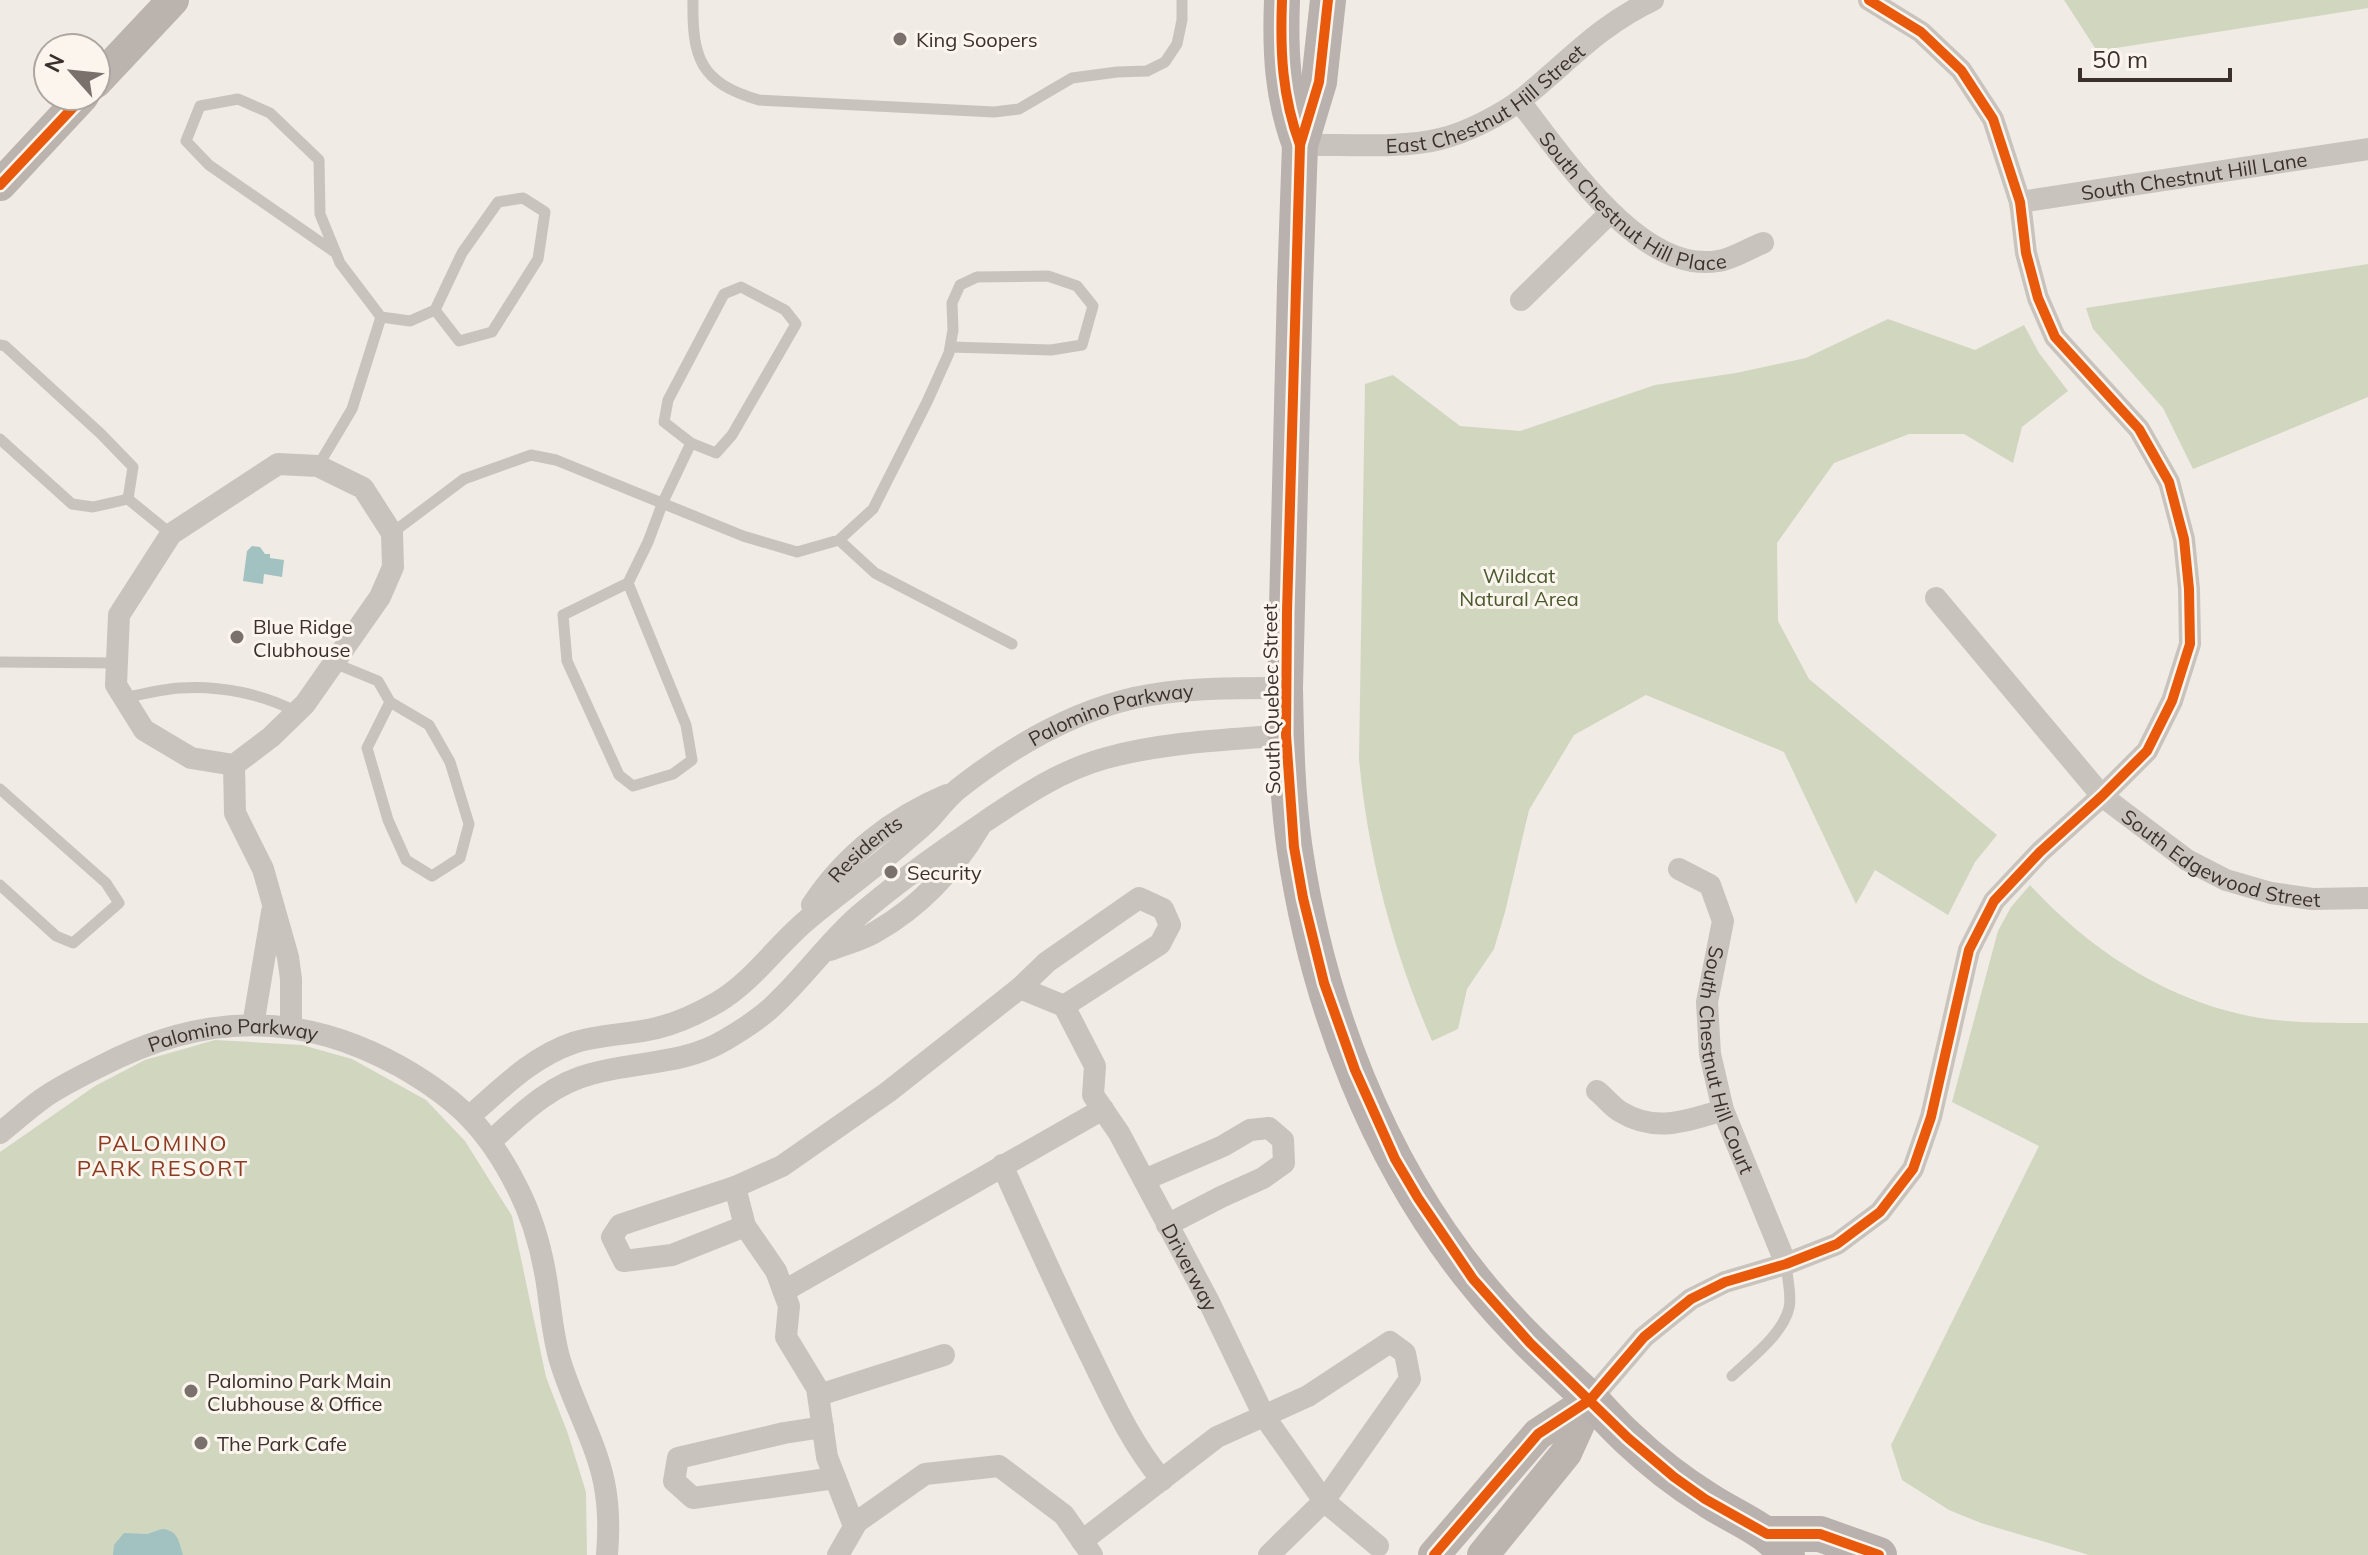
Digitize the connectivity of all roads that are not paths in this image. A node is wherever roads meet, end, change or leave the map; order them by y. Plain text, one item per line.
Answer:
1 (173, 0) edge
2 (693, 0) edge
3 (1182, 0) edge
4 (1282, 0) edge
5 (1328, 0) edge
6 (1653, 0) edge
7 (1869, 0) edge
8 (112, 65) edge
9 (1519, 101) junction
10 (68, 112) edge
11 (1300, 145) junction
12 (2368, 149) edge
13 (0, 185) edge
14 (2020, 202) junction
15 (1610, 213) junction
16 (1763, 243) dead end
17 (336, 253) junction
18 (1521, 300) dead end
19 (435, 310) junction
20 (381, 317) junction
21 (0, 345) edge
22 (950, 347) junction
23 (0, 439) edge
24 (691, 443) junction
25 (318, 466) junction
26 (128, 499) junction
27 (663, 502) junction
28 (392, 533) junction
29 (171, 534) junction
30 (839, 540) junction
31 (628, 583) junction
32 (1936, 598) dead end
33 (1012, 644) dead end
34 (0, 662) edge
35 (117, 663) junction
36 (334, 663) junction
37 (1285, 688) junction
38 (124, 698) junction
39 (390, 702) junction
40 (297, 712) junction
41 (1286, 735) junction
42 (234, 765) junction
43 (0, 789) edge
44 (2102, 796) junction
45 (1679, 869) dead end
46 (0, 885) edge
47 (2368, 898) edge
48 (273, 903) junction
49 (1020, 988) junction
50 (1064, 1006) junction
51 (253, 1025) junction
52 (291, 1027) junction
53 (1597, 1091) dead end
54 (1103, 1109) junction
55 (1723, 1110) junction
56 (470, 1116) junction
57 (0, 1133) edge
58 (491, 1141) junction
59 (1002, 1165) junction
60 (1144, 1180) junction
61 (735, 1187) junction
62 (1167, 1225) junction
63 (745, 1226) junction
64 (1786, 1264) junction
65 (784, 1291) junction
66 (944, 1355) dead end
67 (1732, 1376) dead end
68 (819, 1395) junction
69 (1590, 1400) junction
70 (1264, 1416) junction
71 (823, 1427) junction
72 (835, 1478) junction
73 (1162, 1480) junction
74 (1324, 1501) junction
75 (854, 1526) junction
76 (1777, 1545) edge
77 (1378, 1546) dead end
78 (1087, 1548) edge
79 (607, 1555) edge
80 (838, 1555) edge
81 (1269, 1555) edge
82 (1434, 1555) edge
83 (1483, 1555) edge
84 (1879, 1555) edge

1 - 8 street
2 - 3 lane
4 - 11 main road, South Quebec Street
5 - 11 main road, South Quebec Street
6 - 9 street, East Chestnut Hill Street
7 - 14 street
9 - 11 street, East Chestnut Hill Street
9 - 15 street, South Chestnut Hill Place
10 - 13 street
11 - 37 main road, South Quebec Street
12 - 14 street, South Chestnut Hill Lane
14 - 44 street
15 - 16 street, South Chestnut Hill Place
15 - 18 street
17 - 17 lane
17 - 20 lane
19 - 19 lane
19 - 20 lane
20 - 25 lane
21 - 26 lane
22 - 22 lane
22 - 30 lane
23 - 26 lane
24 - 24 lane
24 - 27 lane
25 - 28 street
25 - 29 street
26 - 29 lane
27 - 28 lane
27 - 30 lane
27 - 31 lane
28 - 36 street
29 - 35 street
30 - 33 lane
31 - 31 lane
32 - 44 street, South Edgewood Street
34 - 35 lane
35 - 38 street
36 - 39 lane
36 - 40 street
37 - 41 main road, South Quebec Street
37 - 56 street, Palomino Parkway
38 - 40 lane
38 - 42 street
39 - 39 lane
40 - 42 street
41 - 58 street, Palomino Parkway
41 - 69 main road, South Quebec Street
42 - 48 street
43 - 46 lane
44 - 47 street, South Edgewood Street
44 - 64 street
45 - 55 street, South Chestnut Hill Court
48 - 51 street
48 - 52 street
49 - 50 street
49 - 50 street
49 - 61 street
50 - 54 street, Driverway
51 - 52 street, Palomino Parkway
51 - 57 street, Palomino Parkway
52 - 56 street, Palomino Parkway
53 - 55 street
54 - 59 street
54 - 60 street, Driverway
55 - 64 street, South Chestnut Hill Court
56 - 58 street, Palomino Parkway
58 - 79 street, Palomino Parkway
59 - 65 street
59 - 73 street
60 - 62 street, Driverway
60 - 62 street
61 - 63 street
61 - 63 street
62 - 70 street, Driverway
63 - 65 street
64 - 67 lane
64 - 69 street
65 - 68 street
66 - 68 street
68 - 71 street
69 - 76 main road, South Quebec Street
69 - 82 street
69 - 83 street
70 - 73 street
70 - 74 street, Driverway
70 - 74 street
71 - 72 street
71 - 72 street
72 - 75 street
73 - 78 street
74 - 77 street, Driverway
74 - 81 street
75 - 78 street
75 - 80 street
76 - 84 main road, South Quebec Street

